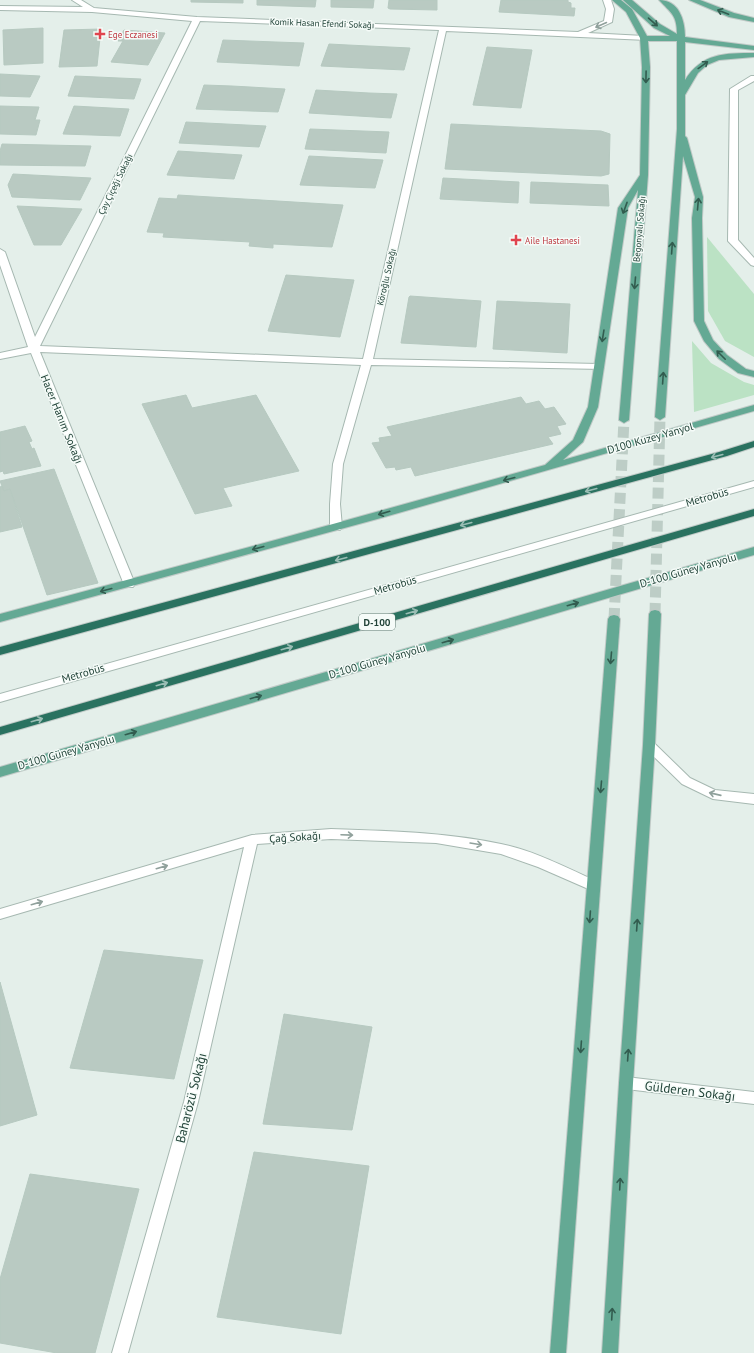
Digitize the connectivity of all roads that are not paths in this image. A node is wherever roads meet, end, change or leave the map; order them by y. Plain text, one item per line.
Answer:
1 (76, 0) edge
2 (607, 0) edge
3 (616, 0) edge
4 (627, 0) edge
5 (663, 0) edge
6 (693, 0) edge
7 (0, 8) edge
8 (92, 10) junction
9 (197, 19) junction
10 (754, 20) edge
11 (443, 28) junction
12 (572, 35) junction
13 (644, 38) junction
14 (682, 39) junction
15 (754, 48) edge
16 (754, 55) edge
17 (754, 78) edge
18 (680, 96) junction
19 (681, 129) junction
20 (644, 175) junction
21 (0, 252) edge
22 (754, 263) edge
23 (34, 349) junction
24 (0, 356) edge
25 (367, 362) junction
26 (599, 367) junction
27 (754, 374) edge
28 (754, 408) edge
29 (660, 417) tunnel mouth
30 (624, 420) tunnel mouth
31 (754, 444) edge
32 (546, 468) junction
33 (754, 484) edge
34 (754, 512) edge
35 (336, 527) junction
36 (754, 551) edge
37 (754, 557) edge
38 (713, 563) junction
39 (129, 584) junction
40 (655, 614) tunnel mouth
41 (0, 618) edge
42 (614, 619) tunnel mouth
43 (0, 651) edge
44 (0, 697) edge
45 (0, 731) edge
46 (649, 745) junction
47 (0, 772) edge
48 (754, 799) edge
49 (252, 840) junction
50 (592, 886) junction
51 (0, 914) edge
52 (626, 1083) junction
53 (754, 1098) edge
54 (120, 1353) edge
55 (558, 1353) edge
56 (610, 1353) edge

1 - 8 street
2 -> 12 street
3 - 13 main road
4 -> 14 main road
5 - 14 main road
10 -> 6 main road
7 - 8 street, Komik Hasan Efendi Sokağı
8 - 9 street, Komik Hasan Efendi Sokağı
9 - 11 street, Komik Hasan Efendi Sokağı
9 - 23 street, Çay Çiçeği Sokağı
11 - 12 street, Komik Hasan Efendi Sokağı
11 - 25 street, Köroğlu Sokağı
12 - 13 street, Komik Hasan Efendi Sokağı
13 - 14 main road
13 -> 20 main road, Begonyalı Sokağı
14 - 15 main road
14 - 18 main road
18 -> 16 main road
17 - 22 street
18 - 19 main road
27 -> 19 main road
29 -> 19 main road
20 -> 26 main road
20 -> 30 main road, Begonyalı Sokağı
21 - 23 street, Hacer Hanım Sokağı
23 - 24 street
23 - 25 street
23 - 39 street, Hacer Hanım Sokağı
25 - 26 street
25 - 35 street, Köroğlu Sokağı
26 - 32 main road
28 - 32 main road, D100 Kuzey Yanyol
31 -> 43 highway
32 -> 35 main road, D100 Kuzey Yanyol
33 - 44 street, Metrobüs
45 -> 34 highway, D-100
35 -> 39 main road, D100 Kuzey Yanyol
36 - 38 main road, D-100 Güney Yanyolu
37 - 38 main road
47 -> 38 main road, D-100 Güney Yanyolu
39 -> 41 main road, D100 Kuzey Yanyol
40 - 46 main road
42 -> 50 main road
48 -> 46 street
52 -> 46 main road
49 -> 50 street, Çağ Sokağı
51 -> 49 street, Çağ Sokağı
49 - 54 street, Baharözü Sokağı
50 -> 55 main road
52 - 53 street, Gülderen Sokağı
56 -> 52 main road

